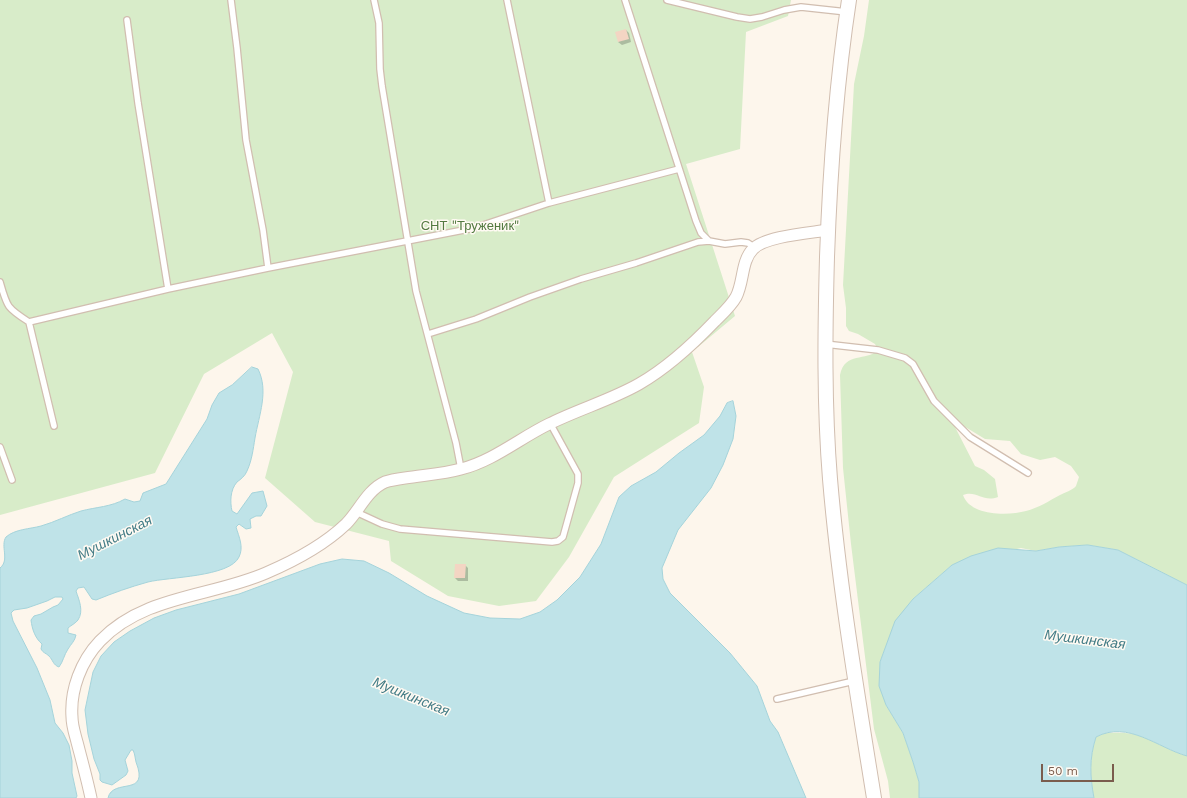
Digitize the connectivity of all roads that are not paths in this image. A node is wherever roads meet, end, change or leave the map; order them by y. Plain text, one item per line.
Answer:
1 (231, 0) edge
2 (374, 0) edge
3 (507, 0) edge
4 (625, 0) edge
5 (667, 0) edge
6 (848, 6) edge
7 (127, 20) dead end
8 (679, 170) junction
9 (548, 203) junction
10 (828, 230) junction
11 (709, 241) junction
12 (408, 242) junction
13 (754, 247) junction
14 (268, 268) junction
15 (0, 282) edge
16 (168, 290) junction
17 (29, 322) junction
18 (428, 334) junction
19 (825, 344) junction
20 (550, 423) junction
21 (54, 426) dead end
22 (0, 447) edge
23 (461, 469) junction
24 (1028, 474) dead end
25 (12, 480) dead end
26 (356, 512) junction
27 (855, 681) junction
28 (777, 699) dead end
29 (91, 798) edge
30 (874, 798) edge

1 - 14 lane
2 - 12 lane
3 - 9 lane
4 - 8 lane
5 - 6 lane
6 - 10 street
7 - 16 lane
8 - 9 lane
8 - 11 lane
9 - 12 lane
10 - 13 street
10 - 19 street
11 - 13 lane
11 - 18 lane
12 - 14 lane
12 - 18 lane
13 - 20 street
14 - 16 lane
15 - 17 lane
16 - 17 lane
17 - 21 lane
18 - 23 lane
19 - 24 lane
19 - 27 street
20 - 23 street
20 - 26 lane
22 - 25 lane
23 - 26 street
26 - 29 street
27 - 28 lane
27 - 30 street

